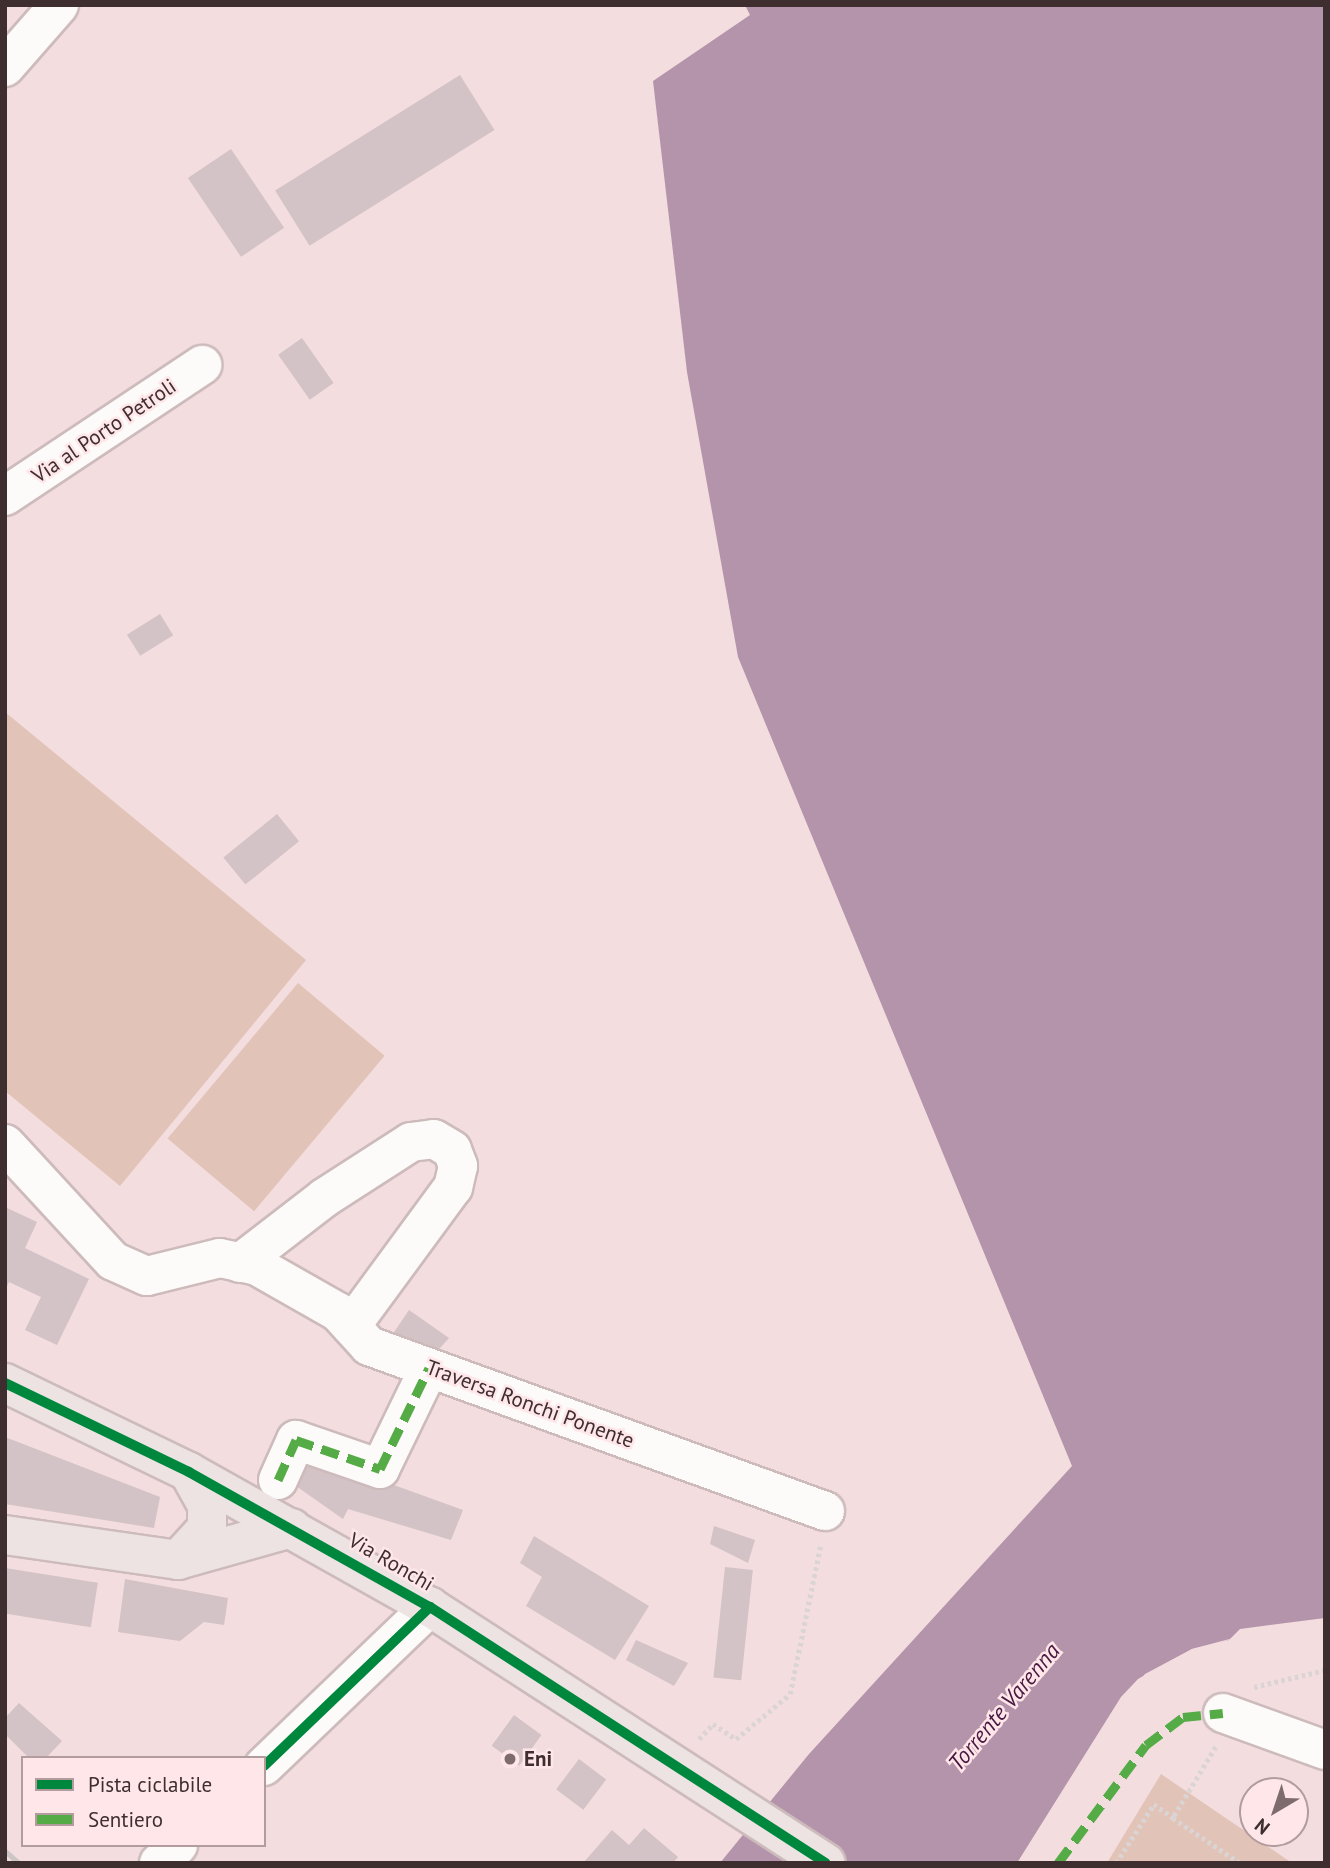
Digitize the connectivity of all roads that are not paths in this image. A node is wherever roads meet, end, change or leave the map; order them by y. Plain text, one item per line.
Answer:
1 (59, 5) edge
2 (5, 67) edge
3 (202, 365) dead end
4 (5, 496) edge
5 (5, 1144) edge
6 (240, 1263) junction
7 (351, 1326) junction
8 (429, 1368) junction
9 (5, 1383) edge
10 (189, 1472) junction
11 (278, 1480) dead end
12 (825, 1511) road end
13 (292, 1528) junction
14 (5, 1535) edge
15 (178, 1560) junction
16 (430, 1607) junction
17 (1229, 1715) road end
18 (1325, 1750) edge
19 (266, 1764) edge
20 (176, 1847) edge
21 (159, 1863) edge
22 (825, 1863) edge

1 - 2 street
3 - 4 street, Via al Porto Petroli
5 - 6 street, Traversa Ronchi Ponente
6 - 7 street, Traversa Ronchi Ponente
6 - 7 street
7 - 8 street, Traversa Ronchi Ponente
8 - 11 street
8 - 12 street, Traversa Ronchi Ponente
9 - 10 main road, Via Ronchi
10 - 13 main road, Via Ronchi
10 - 15 main road
13 - 15 main road
13 - 16 main road, Via Ronchi
14 - 15 main road
16 - 19 street
16 - 22 main road, Via Ronchi
17 - 18 street
20 - 21 street

